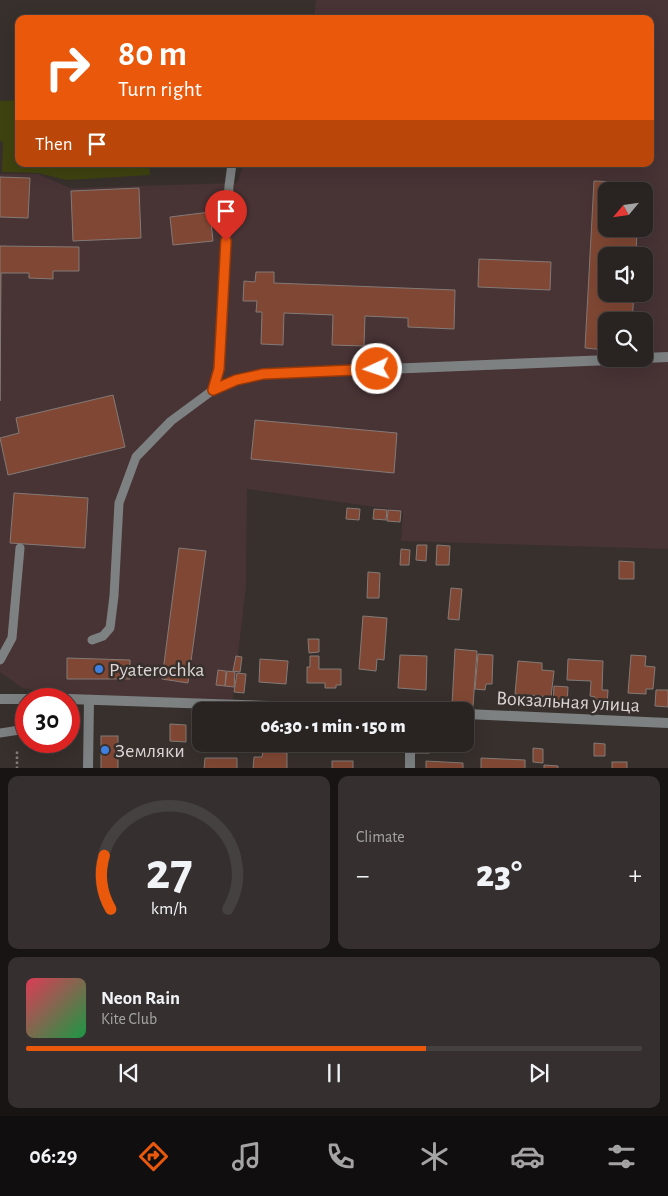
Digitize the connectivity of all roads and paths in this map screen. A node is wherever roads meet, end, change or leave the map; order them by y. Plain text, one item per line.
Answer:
1 (232, 167) edge
2 (668, 357) edge
3 (653, 358) edge
4 (598, 360) edge
5 (213, 390) junction
6 (20, 548) dead end
7 (92, 640) dead end
8 (0, 660) edge
9 (0, 699) edge
10 (15, 699) edge
11 (80, 700) edge
12 (89, 700) junction
13 (192, 704) edge
14 (474, 714) edge
15 (668, 723) edge
16 (15, 731) edge
17 (0, 733) edge
18 (410, 752) edge
19 (17, 753) edge
20 (17, 768) edge
21 (88, 768) edge
22 (410, 768) edge

1 - 5 lane
2 - 3 street
4 - 5 street
5 - 7 lane
6 - 8 lane
9 - 10 street
11 - 12 street
12 - 13 street
12 - 21 street
14 - 15 street, Вокзальная улица
16 - 17 lane
18 - 22 street
19 - 20 path

